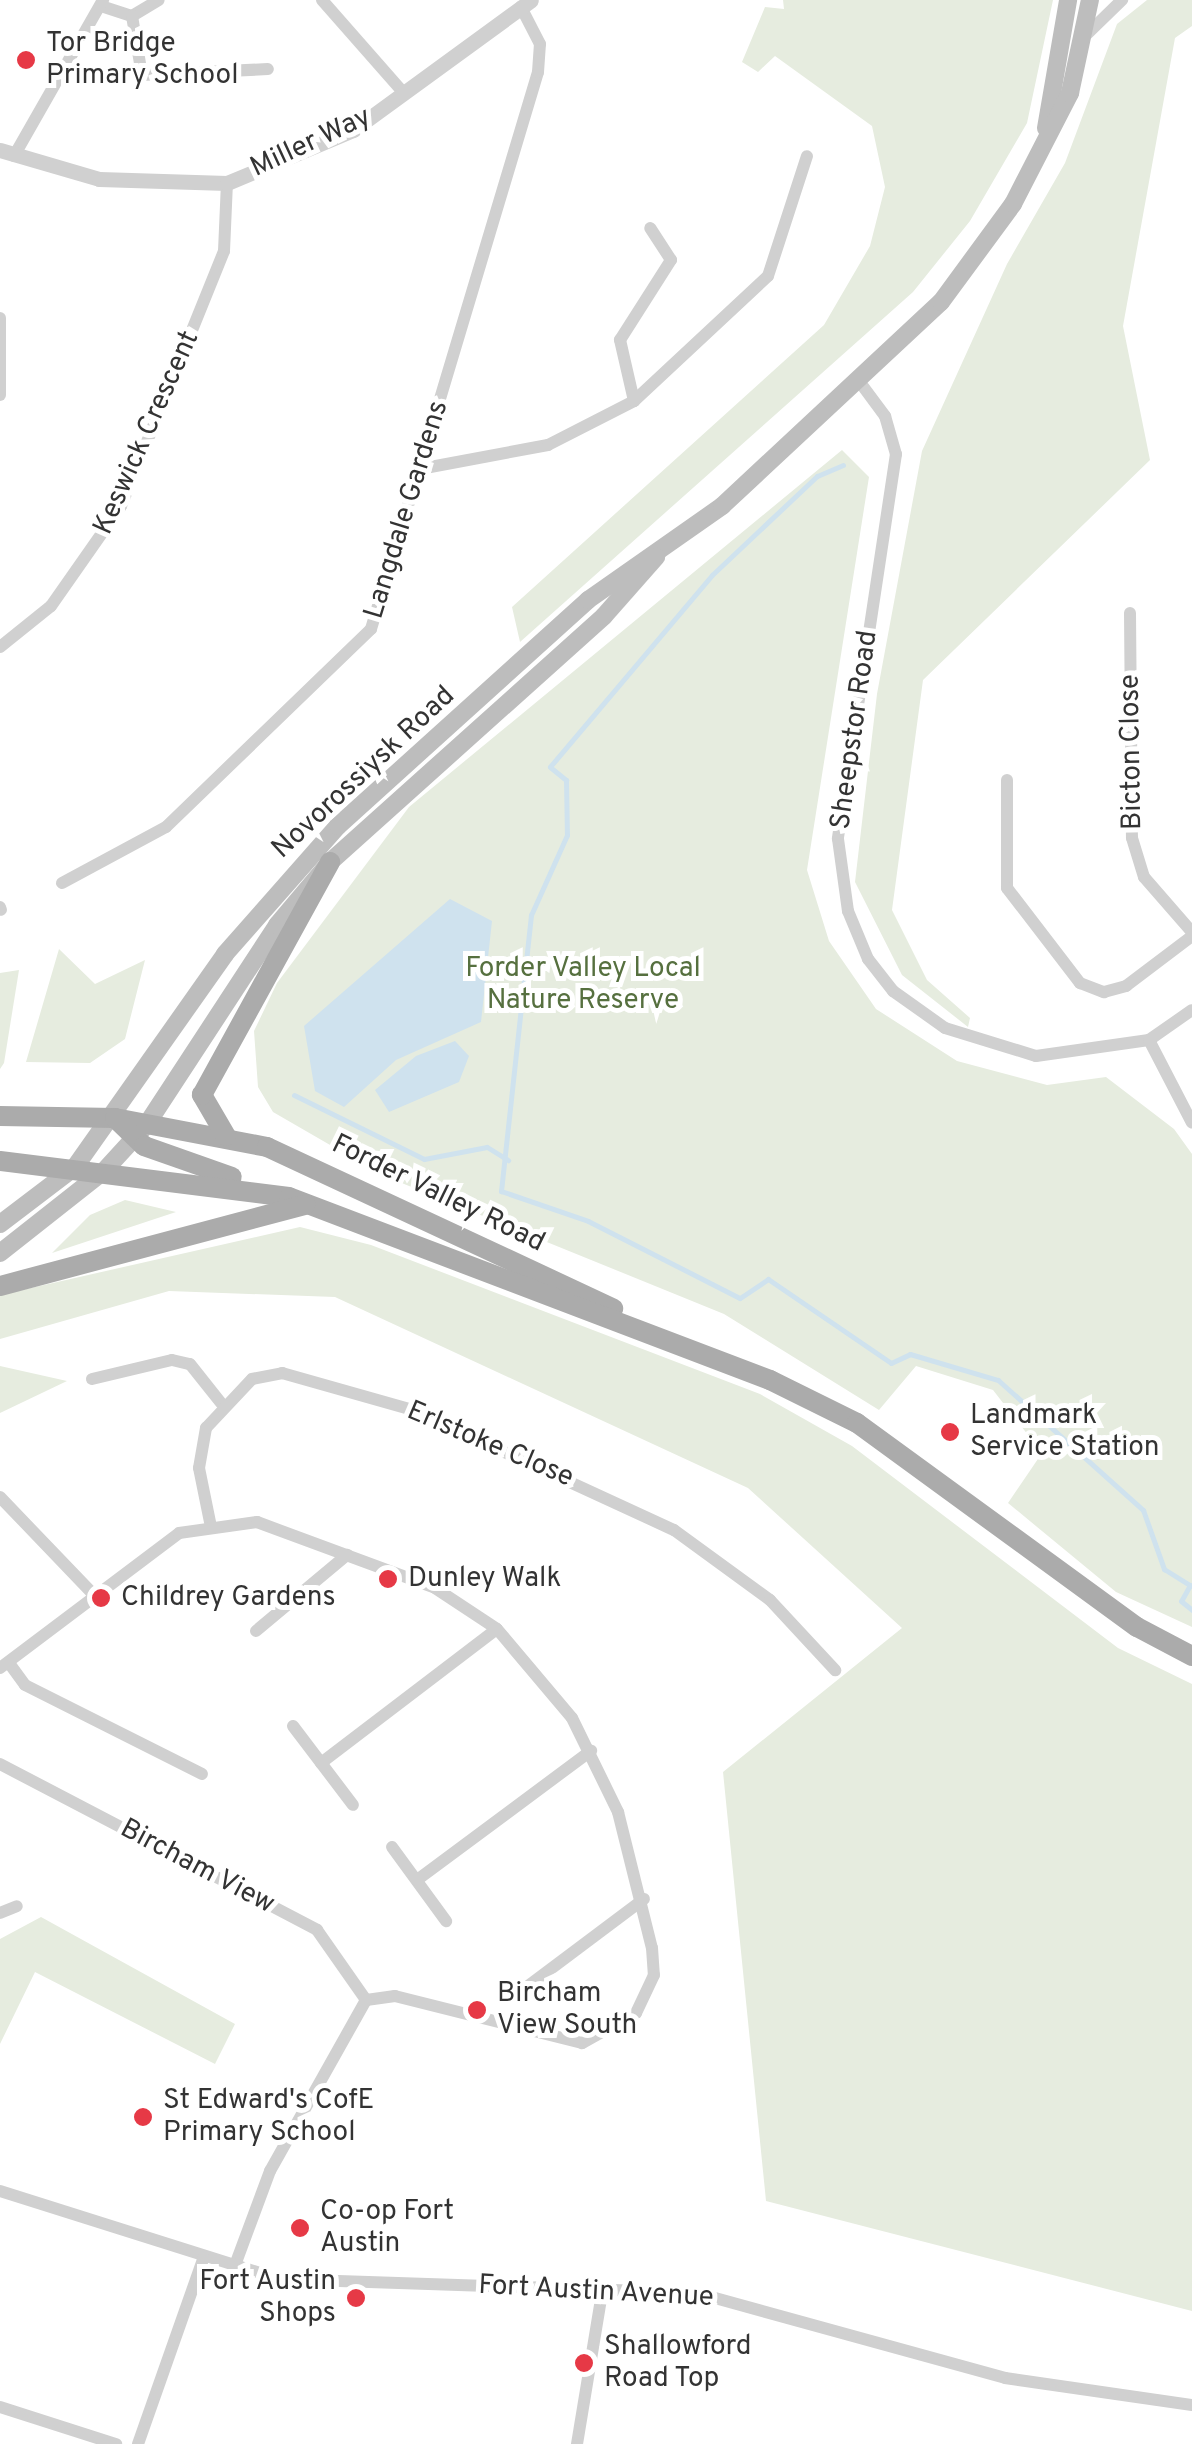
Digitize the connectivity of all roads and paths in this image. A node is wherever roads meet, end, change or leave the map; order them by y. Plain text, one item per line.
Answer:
1 (159, 0) edge
2 (322, 0) edge
3 (1068, 0) edge
4 (1090, 0) edge
5 (1122, 0) edge
6 (102, 3) edge
7 (526, 4) edge
8 (132, 16) junction
9 (1085, 36) junction
10 (268, 69) dead end
11 (402, 91) junction
12 (1044, 139) junction
13 (7, 152) edge
14 (808, 156) dead end
15 (227, 183) junction
16 (650, 228) dead end
17 (0, 318) edge
18 (859, 381) junction
19 (0, 395) edge
20 (634, 400) junction
21 (424, 468) junction
22 (656, 557) junction
23 (1130, 613) dead end
24 (0, 647) edge
25 (1007, 780) dead end
26 (330, 862) junction
27 (62, 883) dead end
28 (1192, 934) edge
29 (1192, 1010) edge
30 (1149, 1040) junction
31 (0, 1116) edge
32 (115, 1118) junction
33 (1192, 1123) edge
34 (140, 1132) junction
35 (226, 1136) junction
36 (10, 1162) edge
37 (75, 1167) junction
38 (104, 1171) junction
39 (297, 1201) junction
40 (0, 1224) edge
41 (0, 1253) edge
42 (0, 1286) edge
43 (723, 1361) junction
44 (92, 1379) dead end
45 (221, 1403) junction
46 (0, 1497) edge
47 (210, 1522) junction
48 (347, 1555) junction
49 (92, 1593) junction
50 (497, 1629) junction
51 (256, 1631) dead end
52 (1192, 1656) edge
53 (4, 1666) edge
54 (835, 1670) dead end
55 (293, 1726) dead end
56 (591, 1751) junction
57 (321, 1763) junction
58 (0, 1764) edge
59 (202, 1774) dead end
60 (353, 1805) dead end
61 (392, 1847) dead end
62 (417, 1880) junction
63 (644, 1899) junction
64 (17, 1906) dead end
65 (0, 1913) edge
66 (446, 1921) dead end
67 (524, 1989) dead end
68 (366, 2000) junction
69 (0, 2190) edge
70 (204, 2257) junction
71 (234, 2268) junction
72 (603, 2288) junction
73 (1192, 2405) edge
74 (0, 2407) edge
75 (116, 2444) edge
76 (138, 2444) edge
77 (576, 2444) edge

1 - 8 street
2 - 11 street
3 - 12 main road, Novorossiysk Road
4 - 9 main road, Novorossiysk Road
5 - 9 street
6 - 8 street
6 - 13 street
7 - 11 street, Miller Way
7 - 21 street, Langdale Gardens
8 - 10 street
9 - 12 main road, Novorossiysk Road
11 - 15 street, Miller Way
12 - 18 main road, Novorossiysk Road
13 - 15 street, Miller Way
14 - 20 street
15 - 24 street, Keswick Crescent
16 - 20 street
17 - 19 street
18 - 22 main road, Novorossiysk Road
18 - 30 street, Sheepstor Road
20 - 21 street
21 - 27 street, Langdale Gardens
22 - 26 main road, Novorossiysk Road
22 - 32 main road, Novorossiysk Road
23 - 28 street, Bicton Close
25 - 28 street, Bicton Close
26 - 34 main road, Novorossiysk Road
26 - 35 main road
29 - 30 street, Sheepstor Road
30 - 33 street
31 - 32 main road
32 - 34 main road
32 - 37 main road, Novorossiysk Road
34 - 35 main road, Forder Valley Road
34 - 38 main road, Novorossiysk Road
34 - 39 main road
35 - 43 main road, Forder Valley Road
36 - 37 main road, Forder Valley Road
37 - 38 main road, Forder Valley Road
37 - 40 main road
38 - 39 main road, Forder Valley Road
38 - 41 main road
39 - 42 main road
39 - 43 main road, Forder Valley Road
43 - 52 main road, Forder Valley Road
44 - 45 street
45 - 47 street
45 - 54 street, Erlstoke Close
46 - 49 street
47 - 48 street
47 - 49 street
48 - 50 street
48 - 51 street
49 - 53 street
50 - 56 street
50 - 57 street
53 - 59 street
55 - 57 street
56 - 62 street
56 - 63 street
57 - 60 street
58 - 68 street, Bircham View
61 - 62 street
62 - 66 street
63 - 67 street
63 - 68 street
64 - 65 street
68 - 71 street
69 - 70 street, Fort Austin Avenue
70 - 71 street, Fort Austin Avenue
70 - 76 street
71 - 72 street, Fort Austin Avenue
72 - 73 street, Fort Austin Avenue
72 - 77 street
74 - 75 street

